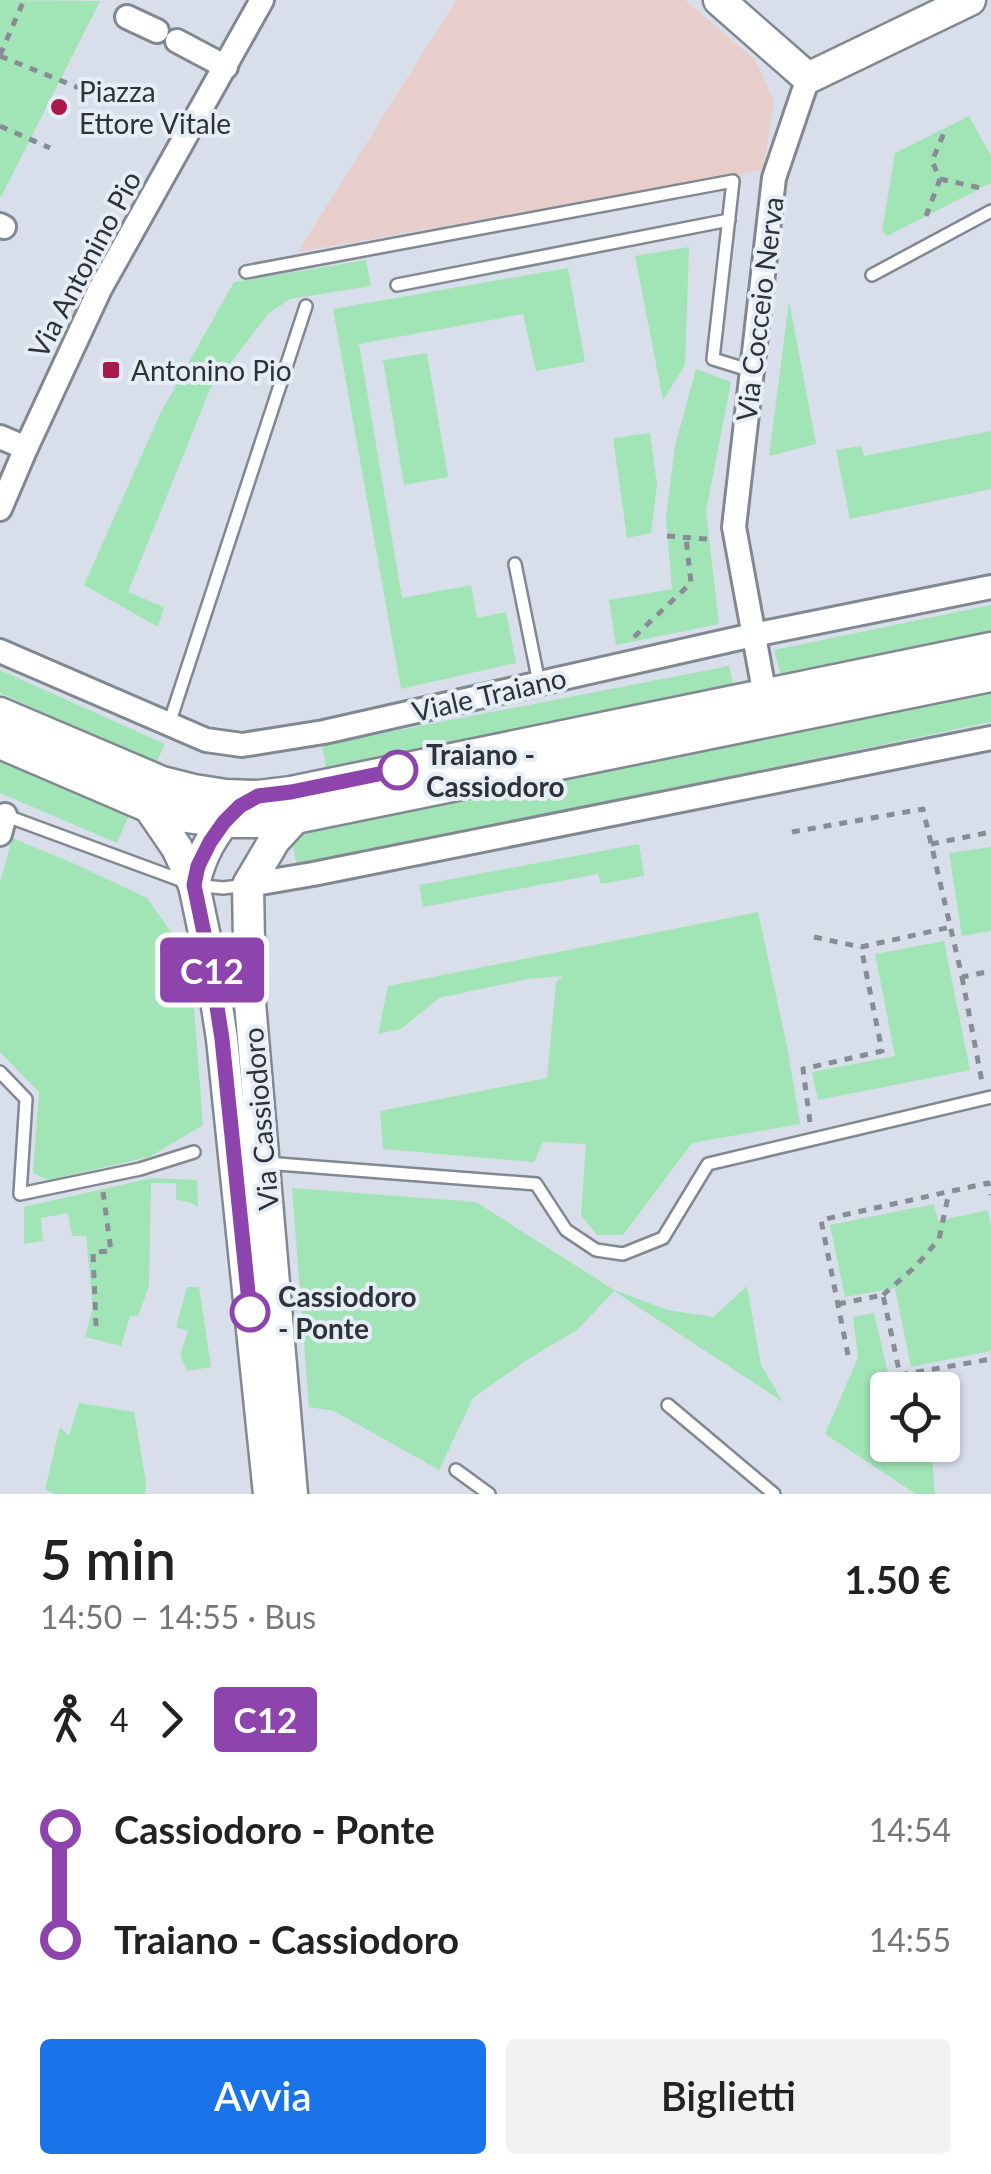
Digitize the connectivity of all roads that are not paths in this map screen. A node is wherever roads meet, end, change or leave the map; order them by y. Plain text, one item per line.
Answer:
1 (262, 0) edge
2 (719, 0) edge
3 (970, 0) edge
4 (127, 18) dead end
5 (226, 67) junction
6 (808, 78) junction
7 (991, 210) edge
8 (729, 220) junction
9 (246, 272) dead end
10 (872, 275) dead end
11 (397, 285) dead end
12 (306, 306) dead end
13 (752, 372) junction
14 (0, 436) edge
15 (26, 448) junction
16 (0, 509) edge
17 (515, 564) dead end
18 (991, 587) edge
19 (753, 635) junction
20 (991, 648) edge
21 (0, 651) edge
22 (991, 676) edge
23 (540, 683) junction
24 (768, 708) junction
25 (0, 713) edge
26 (169, 724) junction
27 (991, 738) edge
28 (0, 743) edge
29 (194, 790) junction
30 (258, 796) junction
31 (150, 807) junction
32 (294, 818) junction
33 (2, 821) edge
34 (224, 822) junction
35 (194, 885) junction
36 (248, 885) junction
37 (0, 1072) edge
38 (988, 1098) edge
39 (194, 1152) dead end
40 (265, 1163) junction
41 (668, 1405) dead end
42 (456, 1470) dead end
43 (268, 1494) edge
44 (292, 1494) edge
45 (489, 1494) edge
46 (774, 1494) edge

1 - 5 street, Via Antonino Pio
2 - 6 main road
3 - 6 main road
4 - 5 street
5 - 15 street, Via Antonino Pio
6 - 13 street, Via Cocceio Nerva
7 - 10 lane
8 - 9 lane
8 - 11 lane
8 - 13 lane
12 - 26 lane
13 - 19 street, Via Cocceio Nerva
14 - 15 street
15 - 16 street, Via Antonino Pio
17 - 23 lane
18 - 19 street, Viale Traiano
19 - 23 street, Viale Traiano
19 - 24 street, Via Cocceio Nerva
20 - 24 main road, Viale Traiano
21 - 26 street, Viale Traiano
22 - 24 main road, Viale Traiano
23 - 26 street, Viale Traiano
24 - 30 main road, Viale Traiano
24 - 32 main road, Viale Traiano
25 - 29 main road, Viale Traiano
27 - 36 street
28 - 31 main road
29 - 30 main road, Viale Traiano
29 - 34 main road
30 - 34 main road
31 - 34 main road, Viale Traiano
31 - 35 main road, Via Cassiodoro
32 - 34 main road, Viale Traiano
32 - 36 main road
33 - 35 lane
34 - 35 main road
34 - 36 main road
35 - 36 lane
35 - 43 main road, Via Cassiodoro
36 - 40 main road, Via Cassiodoro
37 - 39 lane
38 - 40 lane
40 - 44 main road, Via Cassiodoro
41 - 46 lane
42 - 45 lane

